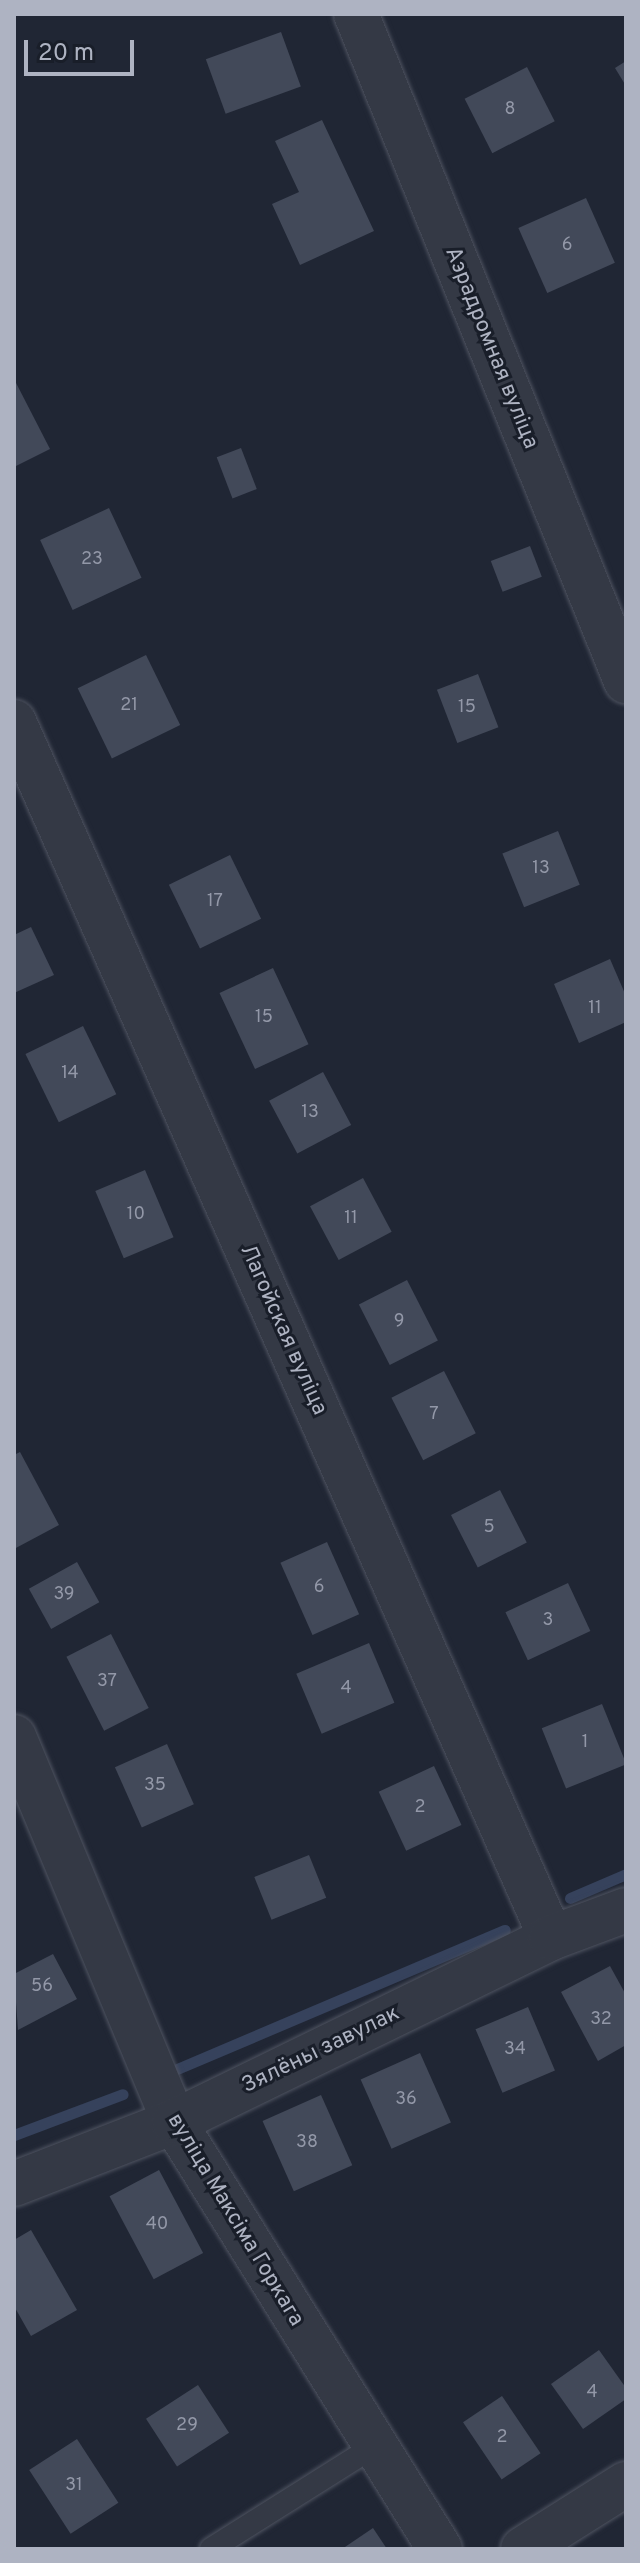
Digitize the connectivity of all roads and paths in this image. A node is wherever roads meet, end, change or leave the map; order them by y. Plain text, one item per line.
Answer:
1 (356, 14) edge
2 (626, 681) edge
3 (14, 722) edge
4 (14, 1737) edge
5 (626, 1910) edge
6 (551, 1938) junction
7 (174, 2122) junction
8 (14, 2184) edge
9 (373, 2447) junction
10 (626, 2484) edge
11 (211, 2549) edge
12 (440, 2549) edge
13 (523, 2549) edge

1 - 2 street, Аэрадромная вуліца
3 - 6 street, Лагойская вуліца
4 - 7 street, вуліца Максіма Горкага
5 - 6 street, Зялёны завулак
6 - 7 street, Зялёны завулак
7 - 8 street, Зялёны завулак
7 - 9 street, вуліца Максіма Горкага
9 - 11 lane
9 - 12 street, вуліца Максіма Горкага
10 - 13 street

